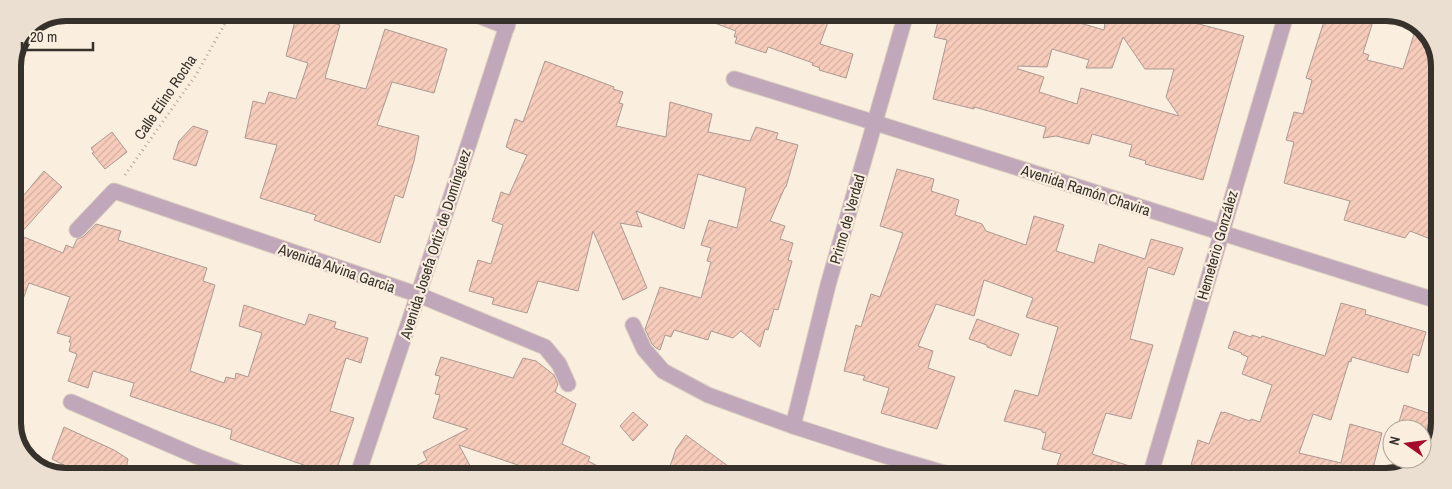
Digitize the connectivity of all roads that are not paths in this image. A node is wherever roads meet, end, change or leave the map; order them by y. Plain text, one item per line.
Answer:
1 (509, 21) edge
2 (904, 21) edge
3 (1284, 21) edge
4 (734, 79) dead end
5 (875, 122) junction
6 (77, 230) dead end
7 (1221, 233) junction
8 (419, 295) junction
9 (1431, 299) edge
10 (633, 325) dead end
11 (568, 384) dead end
12 (71, 402) dead end
13 (793, 426) junction
14 (227, 468) edge
15 (360, 468) edge
16 (927, 468) edge
17 (1152, 468) edge

1 - 8 street, Avenida Josefa Ortiz de Domínguez
2 - 5 street, Primo de Verdad
3 - 7 street, Hemeterio González
4 - 5 street, Avenida Ramón Chavira
5 - 7 street, Avenida Ramón Chavira
5 - 13 street, Primo de Verdad
6 - 8 street, Avenida Alvina Garcia
7 - 9 street, Avenida Ramón Chavira
7 - 17 street, Hemeterio González
8 - 11 street, Avenida Alvina Garcia
8 - 15 street, Avenida Josefa Ortiz de Domínguez
10 - 13 street
12 - 14 street
13 - 16 street

